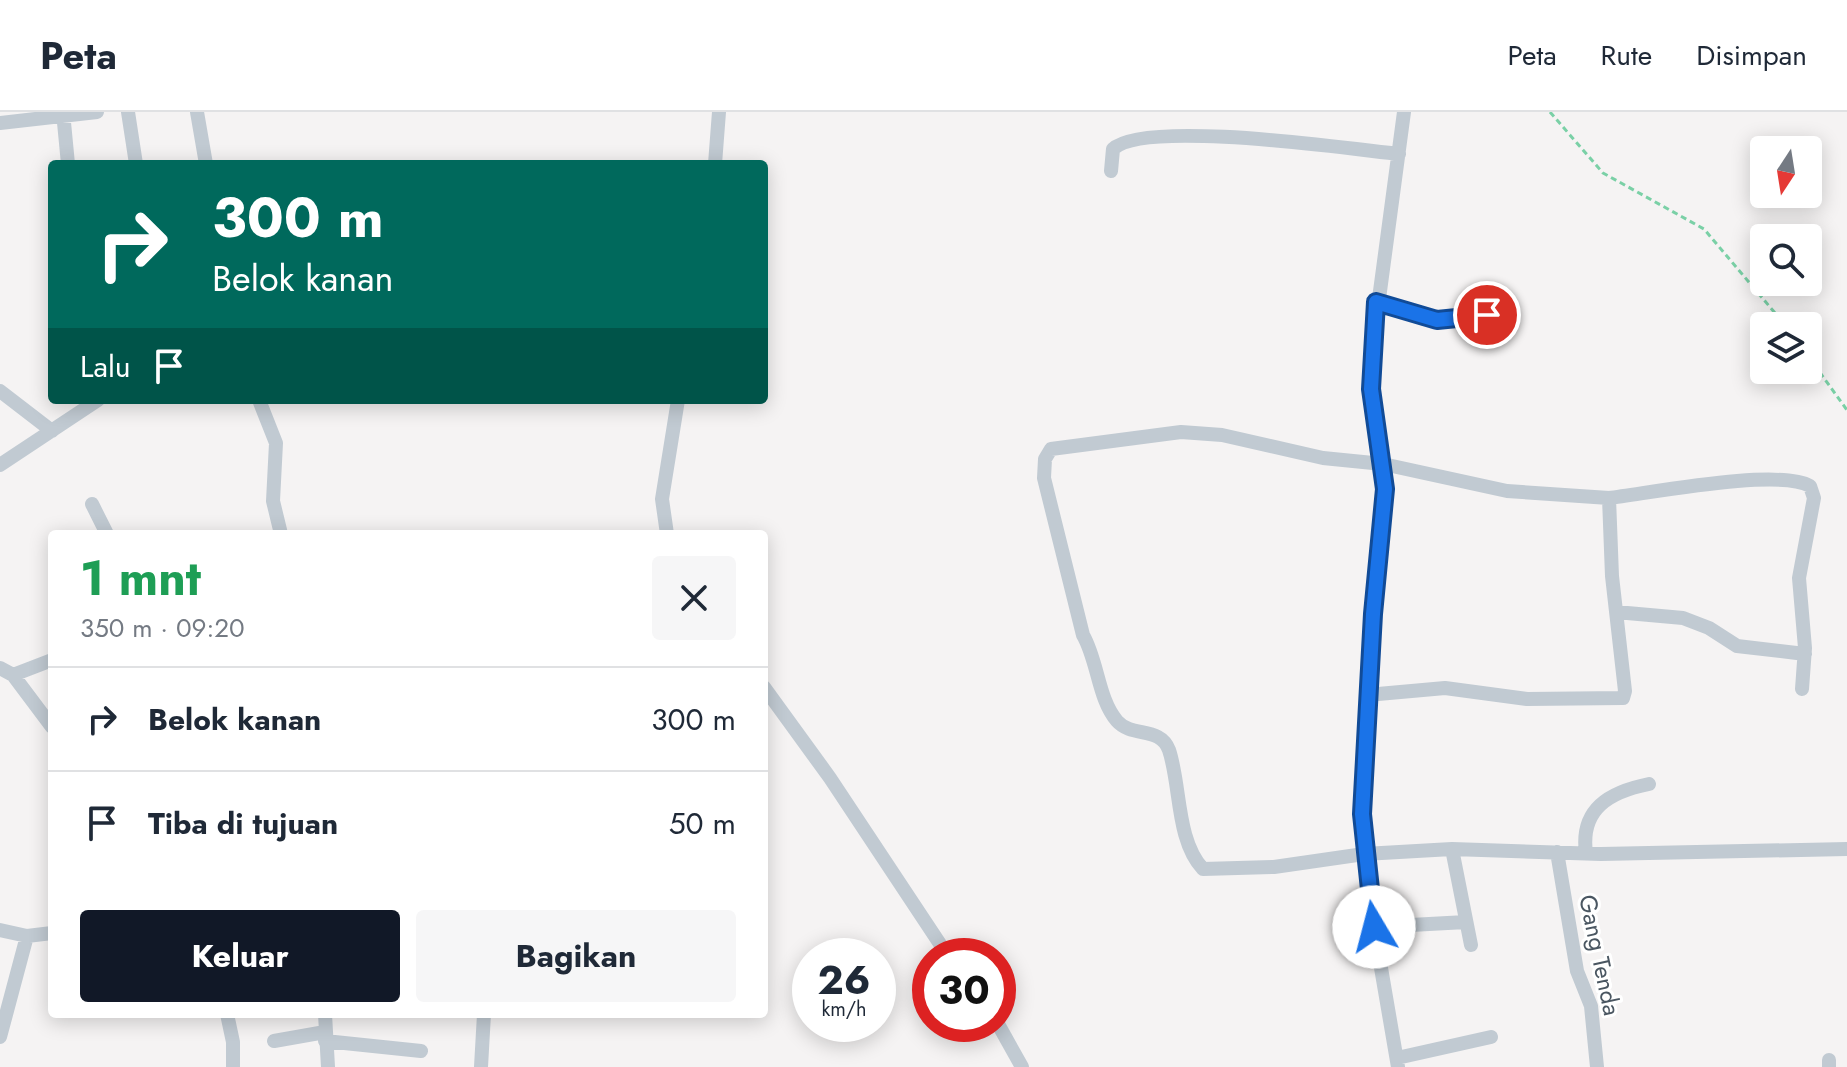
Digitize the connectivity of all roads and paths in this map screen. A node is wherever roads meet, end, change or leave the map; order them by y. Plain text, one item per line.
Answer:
1 (97, 112) edge
2 (128, 112) edge
3 (197, 112) edge
4 (719, 112) edge
5 (1404, 112) edge
6 (1550, 112) edge
7 (64, 114) edge
8 (0, 123) edge
9 (1399, 154) junction
10 (68, 160) edge
11 (135, 160) edge
12 (205, 160) edge
13 (715, 160) edge
14 (1111, 171) dead end
15 (1376, 302) junction
16 (1774, 312) edge
17 (1487, 315) dead end
18 (1822, 375) edge
19 (0, 391) edge
20 (92, 404) edge
21 (261, 404) edge
22 (677, 404) edge
23 (1847, 410) edge
24 (52, 431) junction
25 (1383, 464) junction
26 (0, 465) edge
27 (1609, 498) junction
28 (92, 504) dead end
29 (105, 530) edge
30 (280, 530) edge
31 (666, 530) edge
32 (1616, 612) junction
33 (1805, 654) junction
34 (48, 661) edge
35 (6, 672) edge
36 (1802, 689) dead end
37 (768, 693) edge
38 (1367, 695) junction
39 (48, 722) edge
40 (1649, 784) dead end
41 (1452, 849) junction
42 (1847, 849) edge
43 (1557, 852) junction
44 (1586, 853) junction
45 (1364, 854) junction
46 (1466, 922) junction
47 (1374, 927) junction
48 (0, 930) edge
49 (48, 933) edge
50 (27, 936) junction
51 (936, 938) edge
52 (1471, 945) dead end
53 (228, 1018) edge
54 (325, 1018) edge
55 (484, 1018) edge
56 (0, 1037) edge
57 (325, 1037) junction
58 (1491, 1037) dead end
59 (274, 1041) dead end
60 (1008, 1042) edge
61 (421, 1051) dead end
62 (1398, 1063) edge
63 (233, 1067) edge
64 (328, 1067) edge
65 (481, 1067) edge
66 (1022, 1067) edge
67 (1597, 1067) edge

1 - 7 street
2 - 11 street
3 - 12 street
4 - 13 street
5 - 9 street
6 - 16 path
7 - 8 street
7 - 10 street
9 - 14 street
9 - 15 street
15 - 17 street
15 - 25 street
18 - 23 path
19 - 24 street
20 - 24 street
21 - 30 street
22 - 31 street
24 - 26 street
25 - 27 street
25 - 38 street
25 - 45 street
27 - 32 street
27 - 33 street
28 - 29 street
32 - 33 street
32 - 38 street
33 - 36 street
34 - 35 street
35 - 39 street
37 - 51 street
38 - 45 street
40 - 44 street
41 - 43 street
41 - 45 street
41 - 46 street
42 - 44 street
43 - 44 street
43 - 67 street, Gang Tenda
45 - 47 street
46 - 47 street
46 - 52 street
47 - 62 street
48 - 50 street
49 - 50 street
50 - 56 street
53 - 63 street
54 - 57 street
55 - 65 street
57 - 59 street
57 - 61 street
57 - 64 street
58 - 62 street
60 - 66 street

